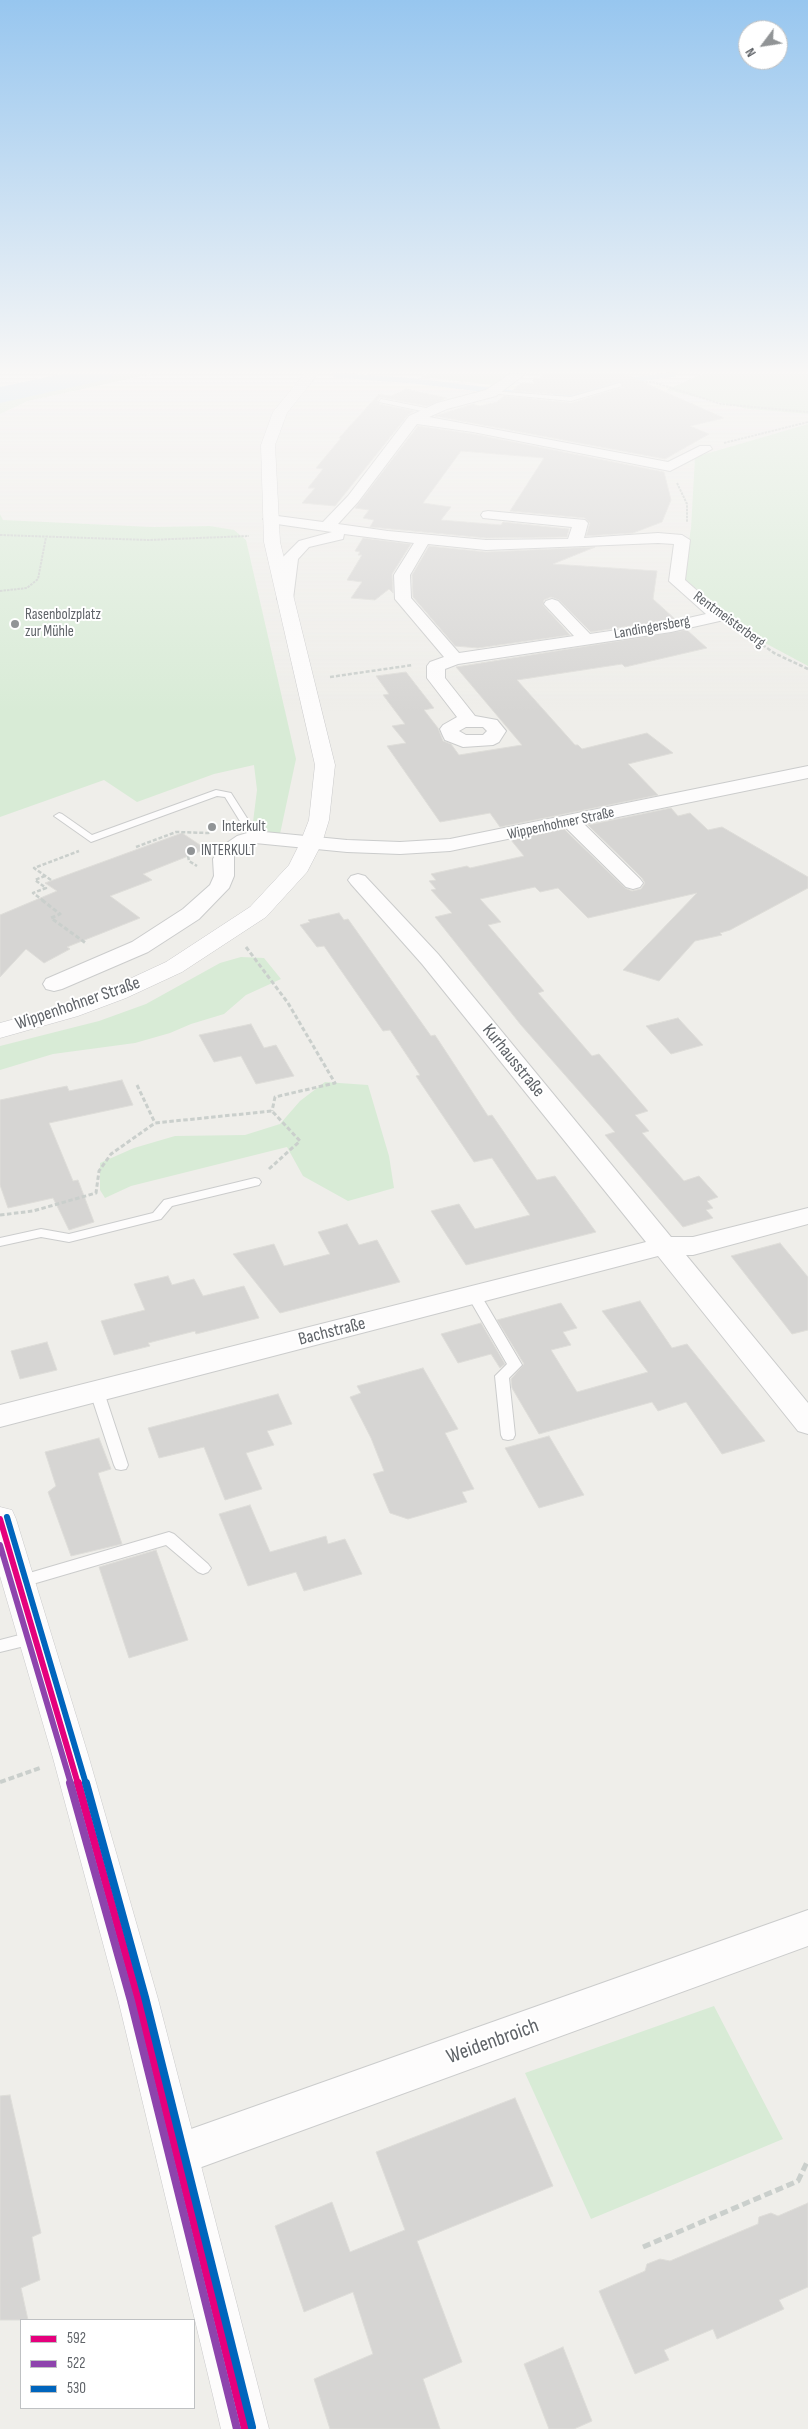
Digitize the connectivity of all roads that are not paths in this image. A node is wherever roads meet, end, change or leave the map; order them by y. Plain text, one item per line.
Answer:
1 (267, 487) edge
2 (362, 487) edge
3 (488, 515) dead end
4 (266, 530) junction
5 (333, 531) junction
6 (423, 540) junction
7 (575, 543) junction
8 (285, 598) junction
9 (552, 604) dead end
10 (718, 616) joint
11 (586, 639) junction
12 (455, 659) junction
13 (469, 720) dead end
14 (808, 772) edge
15 (60, 816) dead end
16 (571, 822) junction
17 (249, 830) junction
18 (311, 842) junction
19 (358, 880) dead end
20 (633, 883) dead end
21 (54, 984) dead end
22 (0, 1031) edge
23 (255, 1182) road end
24 (808, 1216) edge
25 (0, 1242) edge
26 (664, 1246) junction
27 (474, 1295) junction
28 (97, 1392) junction
29 (0, 1416) edge
30 (808, 1423) edge
31 (508, 1435) dead end
32 (121, 1465) dead end
33 (0, 1519) edge
34 (203, 1568) dead end
35 (19, 1582) junction
36 (35, 1637) junction
37 (0, 1646) edge
38 (808, 1928) edge
39 (177, 2155) junction
40 (245, 2429) edge

1 - 4 main road
2 - 5 street
3 - 7 street
4 - 5 street
4 - 8 main road
5 - 6 street
5 - 8 street
6 - 7 street
6 - 12 street
7 - 10 street, Rentmeisterberg
8 - 18 main road
9 - 11 street
10 - 11 street, Landingersberg
11 - 12 street, Landingersberg
12 - 13 street, Landingersberg
14 - 16 street, Wippenhohner Straße
15 - 17 lane
16 - 18 street, Wippenhohner Straße
16 - 20 street
17 - 18 street, Wippenhohner Straße
17 - 21 street, Wippenhohner Straße
18 - 22 main road, Wippenhohner Straße
19 - 26 street, Kurhausstraße
23 - 25 lane
24 - 26 street
26 - 27 street, Bachstraße
26 - 30 street, Kurhausstraße
27 - 28 street, Bachstraße
27 - 31 lane
28 - 29 street, Bachstraße
28 - 32 lane
33 - 35 main road
34 - 35 lane
35 - 36 main road
36 - 37 lane
36 - 39 main road
38 - 39 street, Weidenbroich
39 - 40 main road

